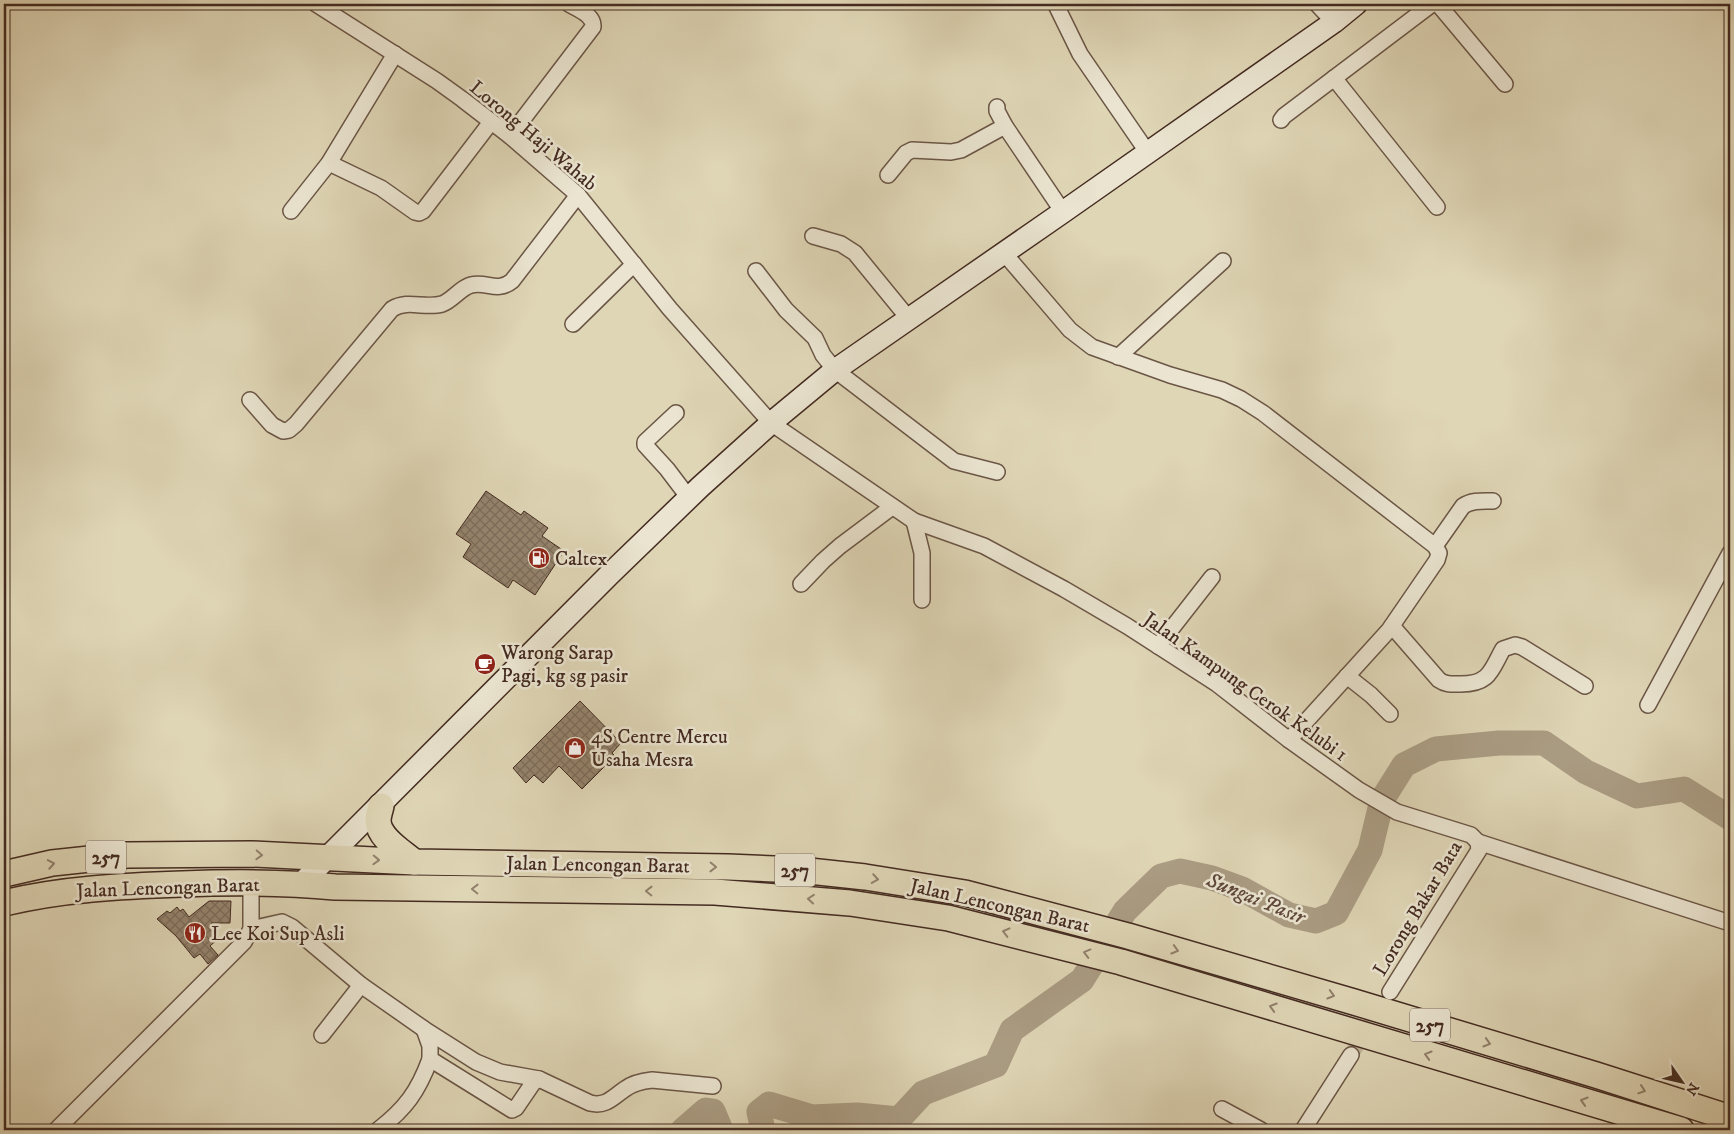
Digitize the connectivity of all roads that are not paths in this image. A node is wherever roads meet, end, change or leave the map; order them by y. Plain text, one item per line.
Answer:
1 (316, 4) edge
2 (570, 4) edge
3 (1317, 4) edge
4 (1356, 4) edge
5 (1432, 4) edge
6 (1438, 4) edge
7 (1057, 7) dead end
8 (1334, 22) junction
9 (395, 54) junction
10 (1334, 78) junction
11 (1505, 84) dead end
12 (997, 107) dead end
13 (1281, 120) dead end
14 (491, 122) junction
15 (1005, 126) junction
16 (510, 136) junction
17 (1148, 153) junction
18 (329, 162) junction
19 (888, 175) dead end
20 (578, 195) junction
21 (1437, 208) dead end
22 (291, 211) dead end
23 (1063, 212) junction
24 (813, 236) dead end
25 (1004, 253) junction
26 (1223, 261) dead end
27 (634, 264) junction
28 (756, 272) dead end
29 (909, 319) junction
30 (574, 324) dead end
31 (1118, 357) junction
32 (835, 370) junction
33 (250, 400) dead end
34 (676, 413) dead end
35 (771, 423) junction
36 (997, 472) dead end
37 (689, 498) junction
38 (1493, 501) dead end
39 (892, 506) junction
40 (914, 521) junction
41 (1434, 546) junction
42 (1730, 554) edge
43 (1212, 577) dead end
44 (802, 584) dead end
45 (922, 600) dead end
46 (1392, 626) junction
47 (1158, 646) junction
48 (1348, 676) junction
49 (1585, 686) dead end
50 (1648, 705) dead end
51 (1390, 714) dead end
52 (1289, 740) junction
53 (381, 806) junction
54 (1397, 812) joint
55 (1478, 842) junction
56 (327, 859) junction
57 (414, 862) junction
58 (4, 874) edge
59 (251, 883) junction
60 (302, 883) junction
61 (4, 903) edge
62 (1730, 923) edge
63 (251, 929) junction
64 (361, 985) junction
65 (1390, 992) tunnel mouth
66 (424, 1029) junction
67 (322, 1035) dead end
68 (1351, 1055) tunnel mouth
69 (430, 1059) junction
70 (539, 1079) junction
71 (714, 1086) dead end
72 (1222, 1109) dead end
73 (1730, 1118) edge
74 (56, 1130) edge
75 (378, 1130) edge
76 (1261, 1130) edge
77 (1303, 1130) edge
78 (1681, 1130) edge

1 - 9 street, Lorong Haji Wahab
2 - 16 street
3 - 8 street
4 - 8 main road
5 - 10 street
6 - 11 street
7 - 17 street
8 - 17 main road
9 - 14 street, Lorong Haji Wahab
9 - 18 street
10 - 13 street
10 - 21 street
12 - 15 street
14 - 16 street, Lorong Haji Wahab
14 - 18 street
15 - 19 street
15 - 23 street
16 - 20 street, Lorong Haji Wahab
17 - 23 main road
18 - 22 street
20 - 27 street, Lorong Haji Wahab
20 - 33 street
23 - 25 main road
24 - 29 street
25 - 29 main road
25 - 31 street
26 - 31 street
27 - 30 street
27 - 35 street, Lorong Haji Wahab
28 - 32 street
29 - 32 main road
31 - 41 street
32 - 35 main road
32 - 36 street
34 - 37 street
35 - 37 main road
35 - 39 street, Jalan Kampung Cerok Kelubi 1
37 - 53 main road
38 - 41 street
39 - 40 street, Jalan Kampung Cerok Kelubi 1
39 - 44 street
40 - 45 street
40 - 47 street, Jalan Kampung Cerok Kelubi 1
41 - 46 street
42 - 50 street
43 - 47 street
46 - 48 street
46 - 49 street
47 - 52 street, Jalan Kampung Cerok Kelubi 1
48 - 51 street
48 - 52 street
52 - 54 street, Jalan Kampung Cerok Kelubi 1
53 - 56 main road
53 - 57 highway
54 - 55 street, Lorong Bakar Bata
55 - 62 street
55 - 65 street, Lorong Bakar Bata
56 -> 57 highway, Jalan Lencongan Barat / 257
58 -> 56 highway, Jalan Lencongan Barat / 257
56 - 60 main road
57 -> 73 highway, Jalan Lencongan Barat / 257
59 - 60 highway, Jalan Lencongan Barat / 257
59 - 61 highway, Jalan Lencongan Barat / 257
59 - 63 street
78 -> 60 highway, Jalan Lencongan Barat / 257
63 - 64 street
63 - 74 street
64 - 66 street
64 - 67 street
66 - 69 street
66 - 70 street
68 - 77 street
69 - 70 street
69 - 75 street
70 - 71 street
72 - 76 street

